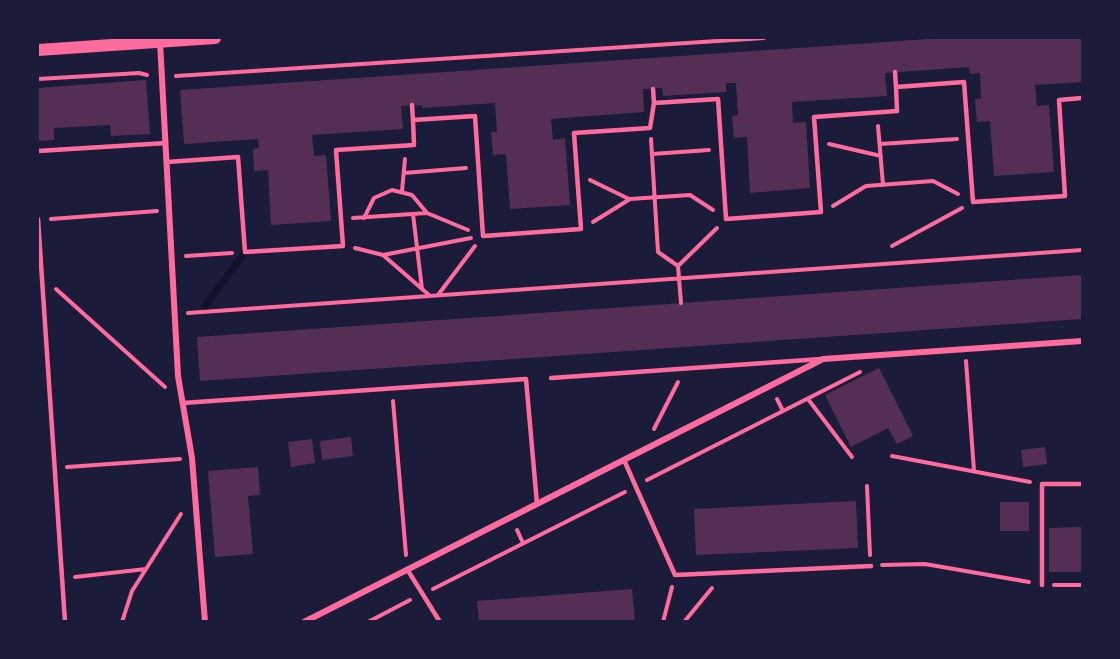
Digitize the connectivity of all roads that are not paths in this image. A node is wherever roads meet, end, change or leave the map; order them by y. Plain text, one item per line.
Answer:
1 (215, 38) edge
2 (160, 41) junction
3 (38, 50) edge
4 (895, 72) dead end
5 (896, 87) junction
6 (653, 89) dead end
7 (1083, 98) edge
8 (654, 104) junction
9 (412, 105) dead end
10 (413, 120) junction
11 (166, 143) junction
12 (38, 152) edge
13 (167, 162) junction
14 (38, 219) edge
15 (1083, 340) edge
16 (823, 359) junction
17 (551, 378) dead end
18 (183, 403) junction
19 (624, 460) junction
20 (1083, 484) edge
21 (537, 504) junction
22 (871, 566) road end
23 (407, 569) junction
24 (1042, 585) road end
25 (65, 621) edge
26 (206, 621) edge
27 (304, 621) edge
28 (440, 621) edge

1 - 2 main road
2 - 3 main road
2 - 11 street
4 - 5 lane
5 - 7 lane
5 - 8 lane
6 - 8 lane
8 - 10 lane
9 - 10 lane
10 - 13 lane
11 - 12 lane
11 - 13 street
13 - 18 street
14 - 25 lane
15 - 16 street
16 - 17 lane
16 - 19 street
18 - 21 lane
18 - 26 street
19 - 21 street
19 - 22 lane
20 - 24 lane
21 - 23 street
23 - 27 street
23 - 28 lane

